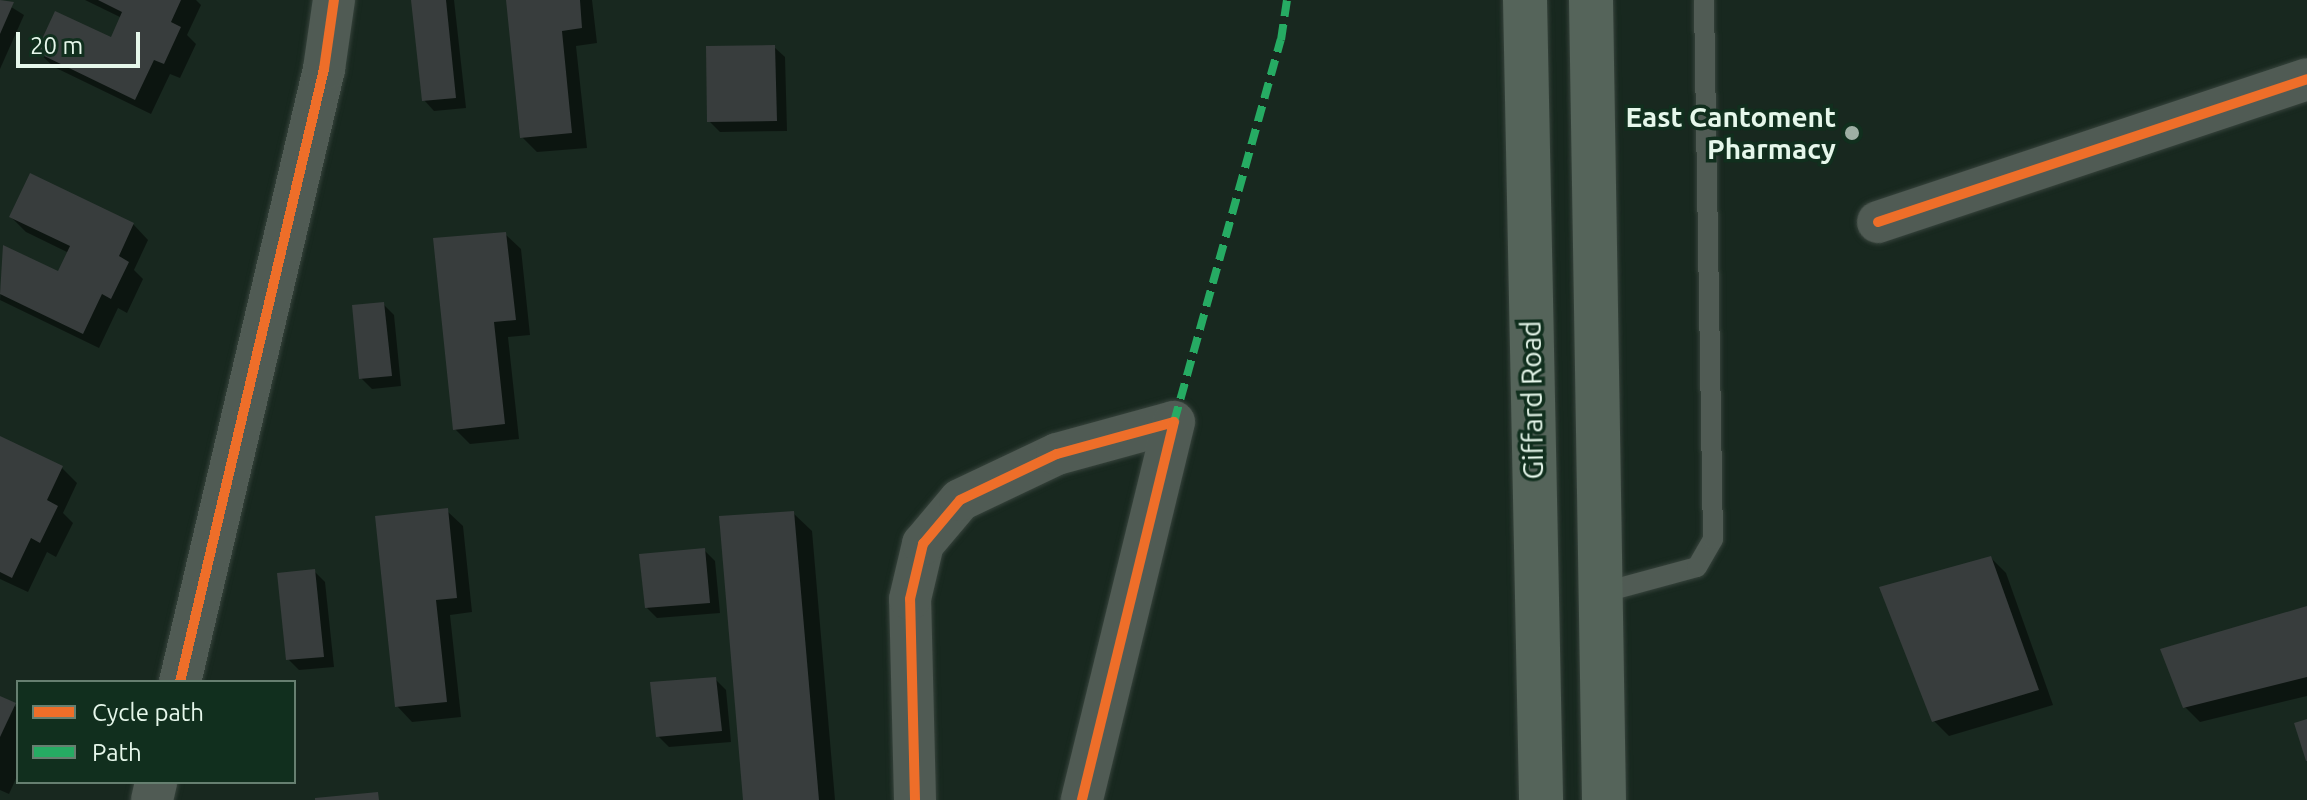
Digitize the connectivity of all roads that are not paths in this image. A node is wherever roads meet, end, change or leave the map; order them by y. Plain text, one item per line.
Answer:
1 (334, 0) edge
2 (1525, 0) edge
3 (1591, 0) edge
4 (1704, 0) edge
5 (2307, 79) edge
6 (1878, 222) dead end
7 (1601, 593) junction
8 (180, 680) edge
9 (915, 800) edge
10 (1082, 800) edge
11 (1541, 800) edge
12 (1604, 800) edge

1 - 8 street
2 - 11 main road, Giffard Road
3 - 7 main road
4 - 7 lane
5 - 6 street
7 - 12 main road
9 - 10 street

